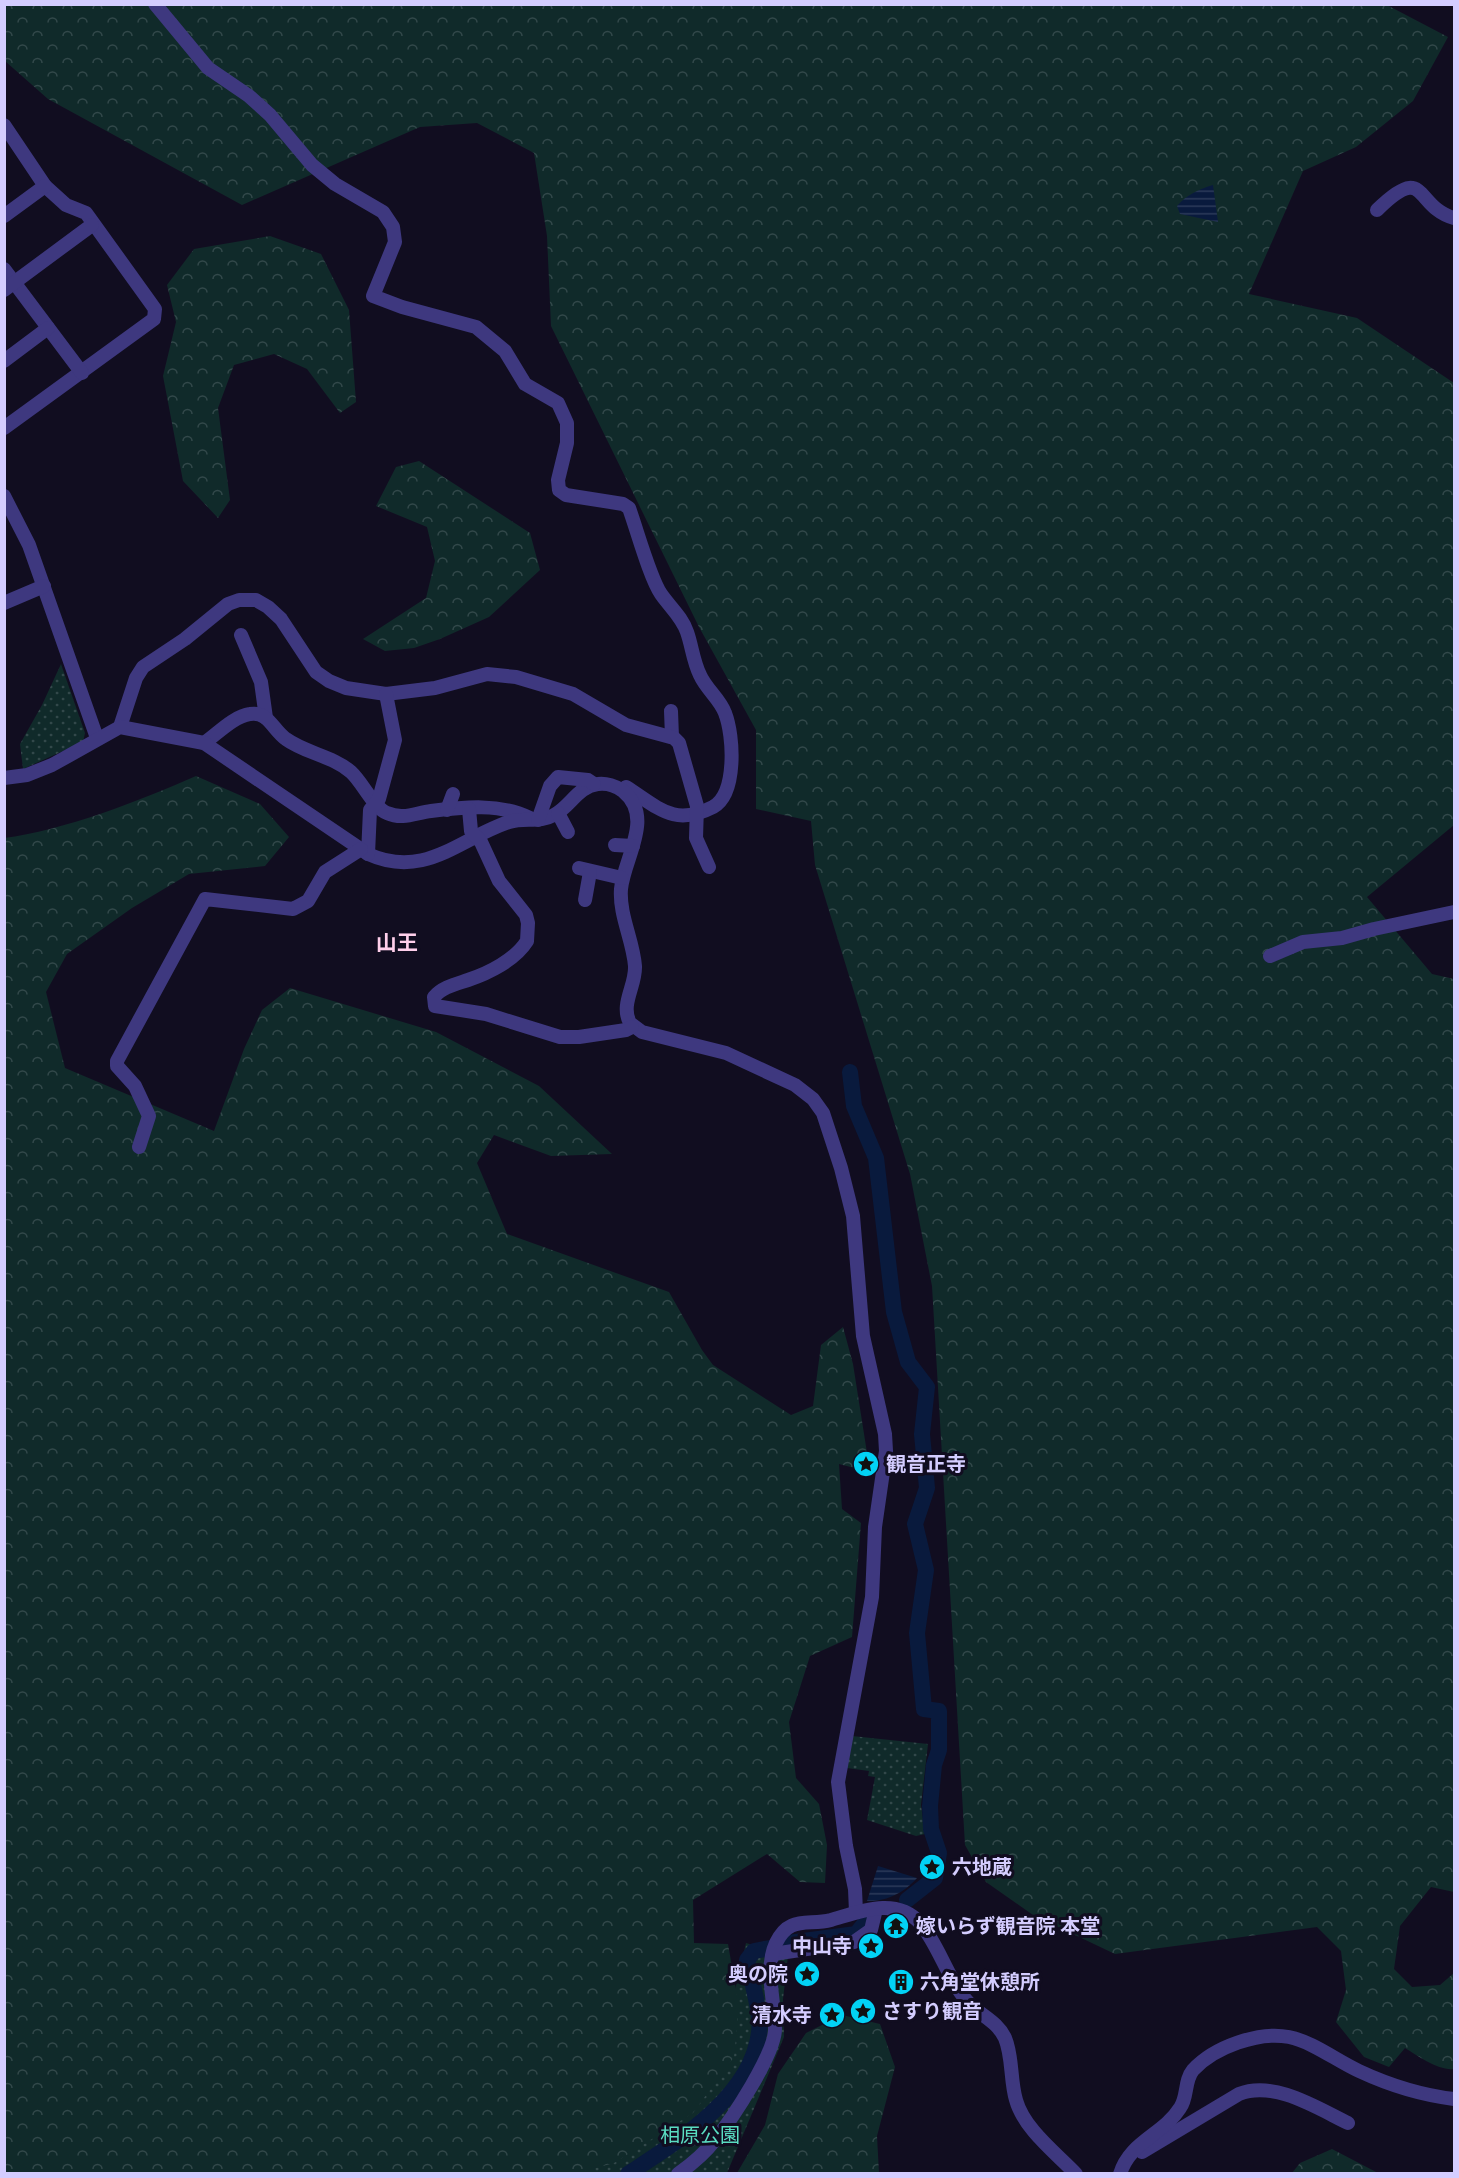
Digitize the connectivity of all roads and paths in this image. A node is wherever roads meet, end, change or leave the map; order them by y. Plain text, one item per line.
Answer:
1 (155, 4) edge
2 (4, 125) edge
3 (10, 142) edge
4 (45, 186) junction
5 (1377, 210) dead end
6 (4, 216) edge
7 (1455, 218) edge
8 (92, 225) junction
9 (4, 269) edge
10 (10, 286) edge
11 (48, 328) junction
12 (4, 361) edge
13 (82, 373) junction
14 (4, 428) edge
15 (4, 496) edge
16 (44, 586) junction
17 (4, 603) edge
18 (241, 635) dead end
19 (386, 694) junction
20 (671, 711) dead end
21 (266, 718) junction
22 (120, 726) junction
23 (672, 737) junction
24 (97, 738) junction
25 (204, 743) junction
26 (4, 778) edge
27 (598, 784) junction
28 (453, 794) dead end
29 (375, 801) junction
30 (469, 808) junction
31 (447, 810) junction
32 (558, 813) junction
33 (697, 814) junction
34 (535, 820) junction
35 (568, 832) dead end
36 (477, 837) junction
37 (615, 845) dead end
38 (633, 846) junction
39 (365, 851) junction
40 (710, 867) dead end
41 (622, 878) junction
42 (585, 900) dead end
43 (1455, 912) edge
44 (1270, 956) dead end
45 (632, 1027) junction
46 (139, 1147) dead end
47 (876, 1909) junction
48 (856, 1912) junction
49 (773, 1954) junction
50 (1455, 2099) edge
51 (1348, 2123) dead end
52 (1131, 2151) junction
53 (678, 2174) edge
54 (1076, 2174) edge
55 (1119, 2174) edge

1 - 33 street
2 - 3 street
3 - 4 street
4 - 6 street
4 - 8 street
5 - 7 street
8 - 10 street
8 - 13 street
9 - 10 street
10 - 11 street
11 - 12 street
11 - 13 street
13 - 14 street
15 - 16 street
16 - 17 street
16 - 24 street
18 - 21 street
19 - 22 street
19 - 23 street
19 - 29 street
20 - 23 street
21 - 25 street
21 - 29 street
22 - 24 street
22 - 25 street
23 - 33 street
24 - 26 street
25 - 39 street
27 - 32 street
27 - 33 street
27 - 34 street
27 - 38 street
28 - 31 street
29 - 31 street
29 - 39 street
30 - 31 street
30 - 34 street
30 - 36 street
32 - 34 street
32 - 35 street
33 - 40 street
34 - 36 street
36 - 39 street
36 - 45 street
37 - 38 street
38 - 41 street
39 - 46 street
41 - 42 street
41 - 45 street
43 - 44 street
45 - 48 street
47 - 48 street
47 - 49 street
47 - 54 street
48 - 49 street
49 - 53 street
50 - 52 street
51 - 52 street
52 - 55 street

